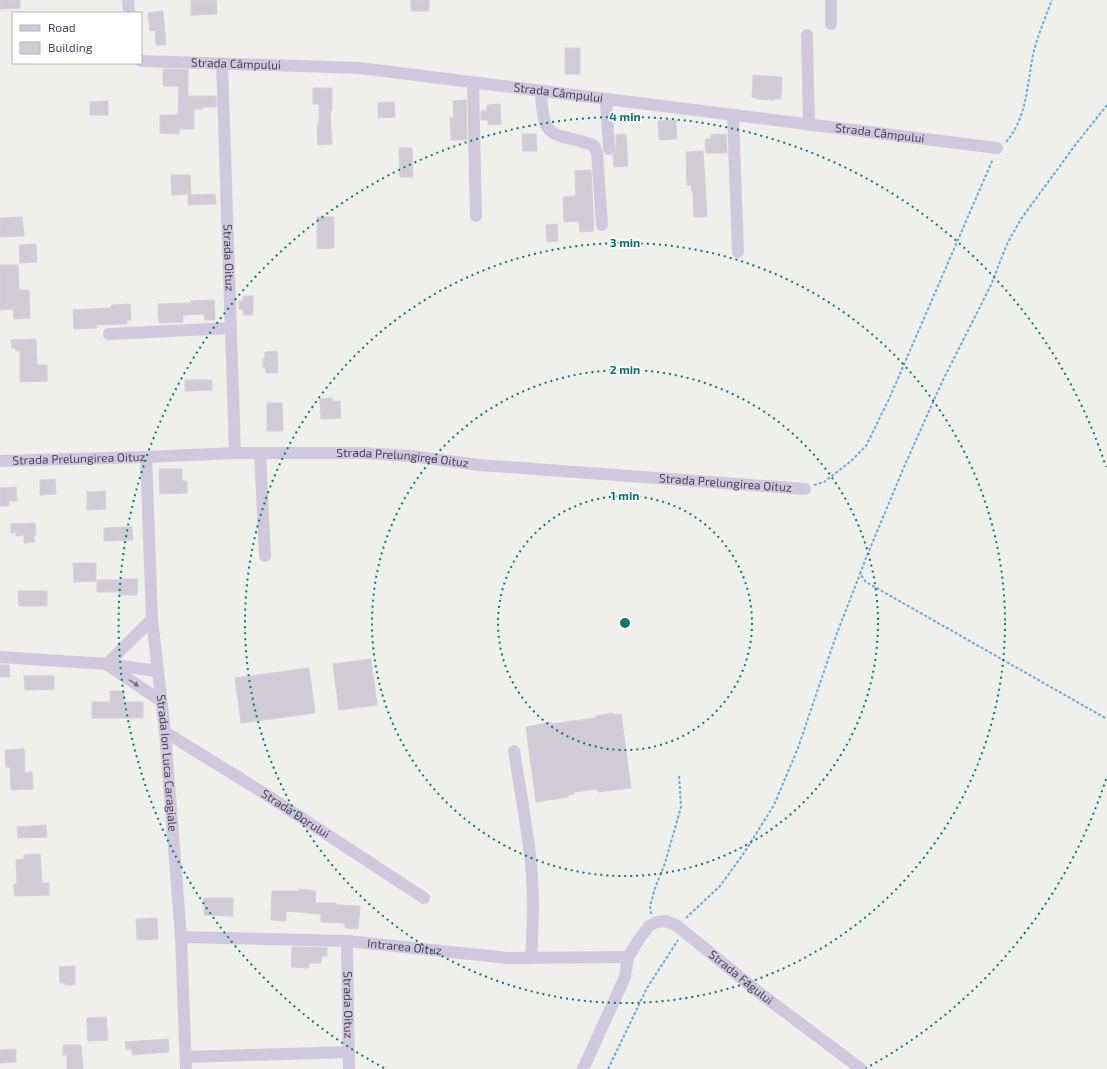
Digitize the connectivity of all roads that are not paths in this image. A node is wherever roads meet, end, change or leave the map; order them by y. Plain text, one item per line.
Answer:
1 (128, 0) edge
2 (831, 0) edge
3 (129, 12) edge
4 (831, 24) dead end
5 (807, 35) dead end
6 (142, 60) edge
7 (222, 63) junction
8 (473, 82) junction
9 (541, 92) junction
10 (606, 100) junction
11 (733, 116) junction
12 (809, 125) junction
13 (609, 148) dead end
14 (997, 148) road end
15 (476, 216) dead end
16 (602, 225) dead end
17 (738, 252) dead end
18 (231, 328) junction
19 (109, 334) dead end
20 (235, 453) junction
21 (260, 453) junction
22 (146, 457) junction
23 (0, 461) edge
24 (805, 489) road end
25 (265, 556) dead end
26 (152, 619) junction
27 (0, 657) edge
28 (107, 664) junction
29 (157, 671) junction
30 (161, 701) junction
31 (165, 732) junction
32 (514, 751) dead end
33 (424, 898) dead end
34 (181, 937) junction
35 (347, 941) junction
36 (628, 957) junction
37 (531, 958) junction
38 (349, 1052) junction
39 (186, 1063) edge
40 (349, 1069) edge
41 (583, 1069) edge
42 (861, 1069) edge

1 - 3 street
2 - 4 street
5 - 12 street
6 - 7 street, Strada Câmpului
7 - 8 street, Strada Câmpului
7 - 18 street, Strada Oituz
8 - 9 street, Strada Câmpului
8 - 15 street
9 - 10 street, Strada Câmpului
9 - 16 street
10 - 11 street, Strada Câmpului
10 - 13 street
11 - 12 street, Strada Câmpului
11 - 17 street
12 - 14 street, Strada Câmpului
18 - 19 street
18 - 20 street, Strada Oituz
20 - 21 street, Strada Prelungirea Oituz
20 - 22 street, Strada Prelungirea Oituz
21 - 24 street, Strada Prelungirea Oituz
21 - 25 street
22 - 23 street, Strada Prelungirea Oituz
22 - 26 street, Strada Ion Luca Caragiale
26 - 28 street
26 - 29 street, Strada Ion Luca Caragiale
27 - 28 street
28 - 29 street
28 -> 30 street
29 - 30 street, Strada Ion Luca Caragiale
30 - 31 street, Strada Ion Luca Caragiale
31 - 33 street, Strada Dorului
31 - 34 street, Strada Ion Luca Caragiale
32 - 37 street
34 - 35 street, Intrarea Oituz
34 - 39 street, Strada Ion Luca Caragiale
35 - 37 street, Intrarea Oituz
35 - 38 street, Strada Oituz
36 - 37 street, Intrarea Oituz
36 - 41 street
36 - 42 street, Strada Fagului
38 - 39 street
38 - 40 street, Strada Oituz

